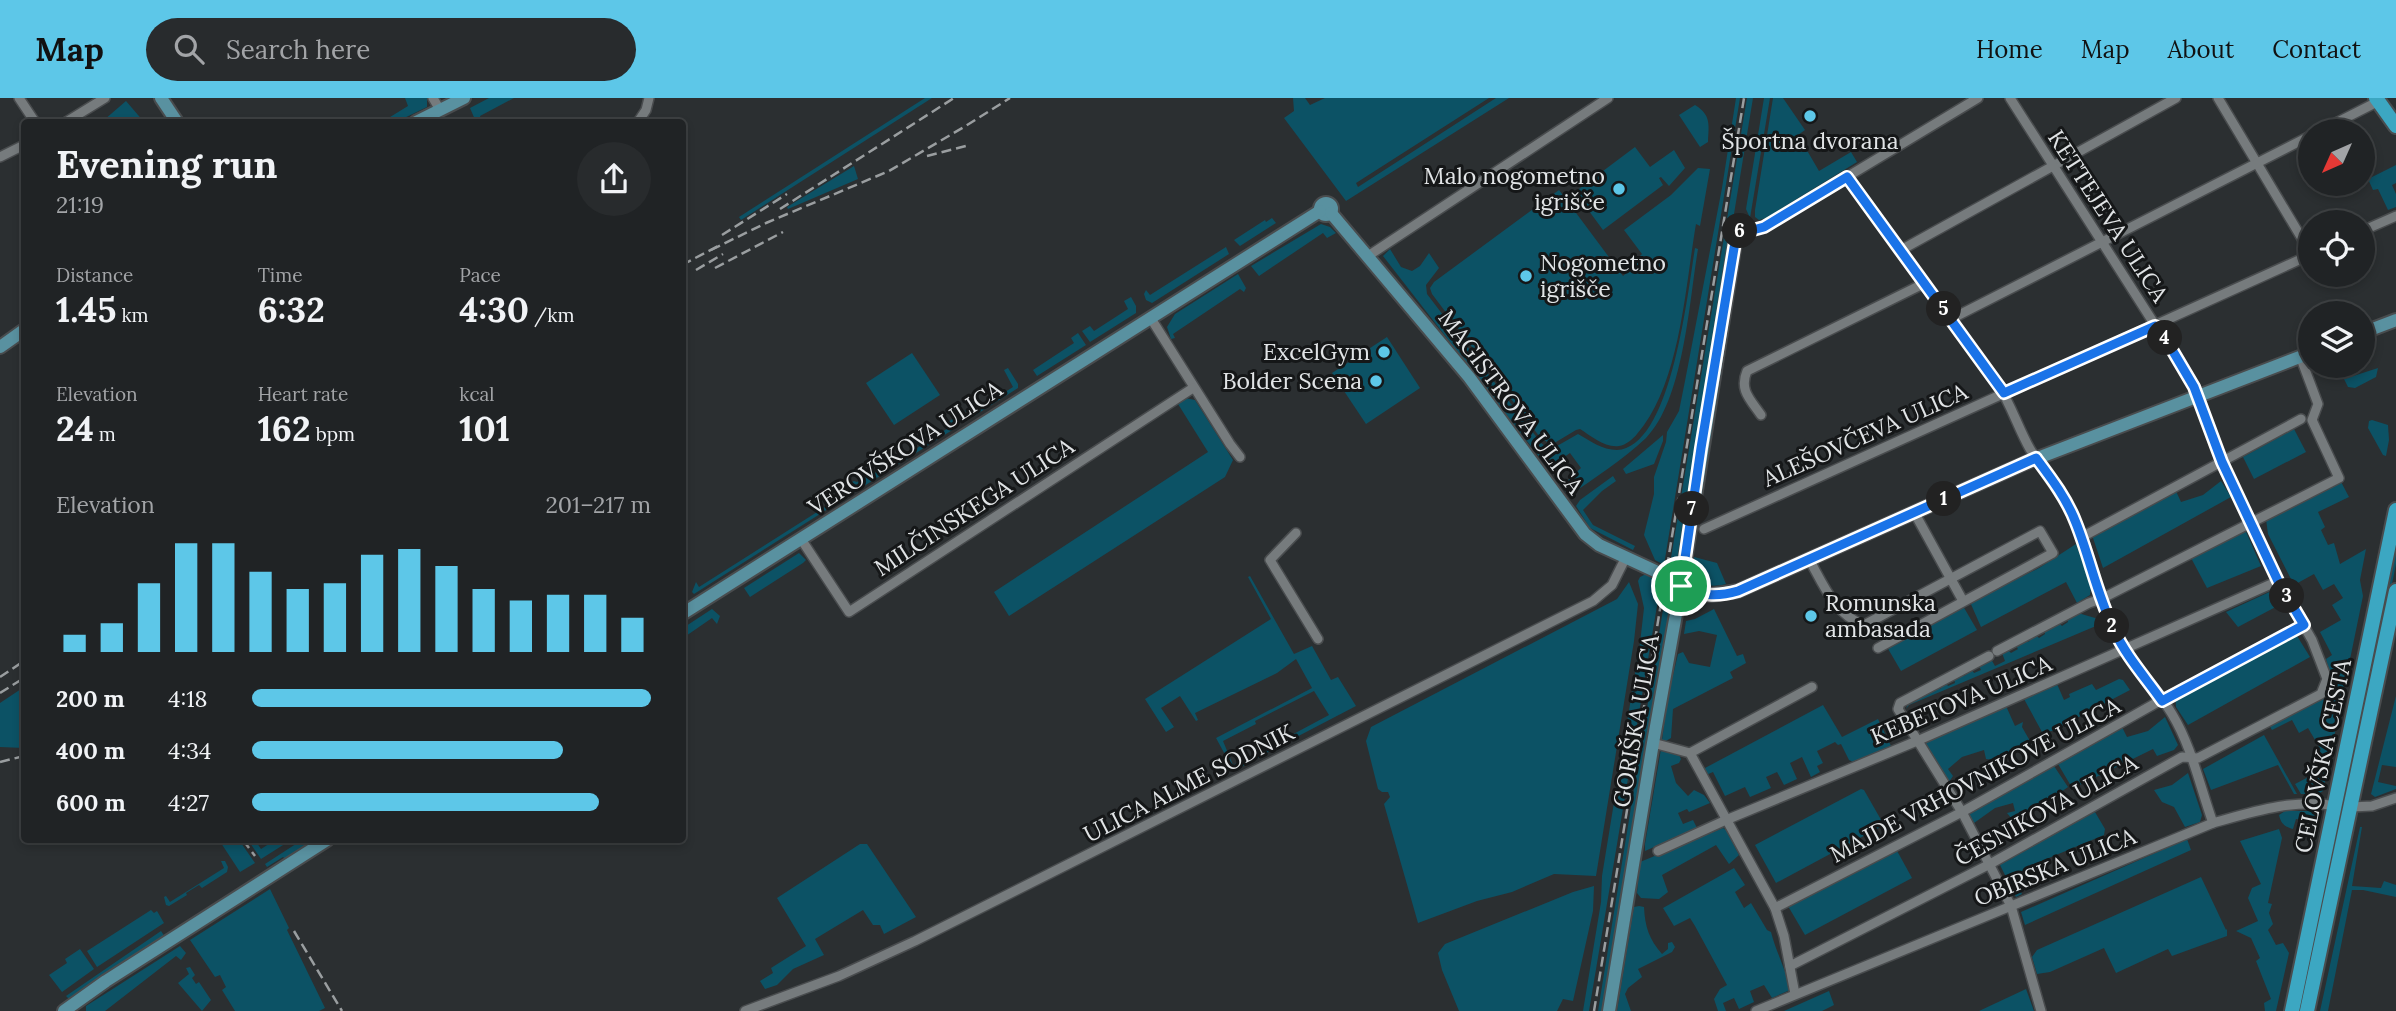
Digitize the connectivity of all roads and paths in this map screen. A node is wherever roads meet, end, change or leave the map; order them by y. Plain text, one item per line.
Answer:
1 (19, 98) edge
2 (105, 98) edge
3 (161, 98) edge
4 (433, 98) edge
5 (464, 98) edge
6 (649, 98) edge
7 (1608, 98) edge
8 (1978, 98) edge
9 (2010, 98) edge
10 (2176, 98) edge
11 (2218, 98) edge
12 (2378, 100) edge
13 (440, 110) junction
14 (33, 119) edge
15 (71, 119) edge
16 (175, 119) edge
17 (422, 119) edge
18 (640, 119) edge
19 (2342, 119) edge
20 (2396, 126) edge
21 (2298, 142) edge
22 (21, 146) edge
23 (0, 156) edge
24 (2257, 163) junction
25 (2052, 166) junction
26 (1847, 177) junction
27 (1325, 212) joint
28 (2396, 216) edge
29 (2375, 226) edge
30 (1737, 230) joint
31 (2298, 233) edge
32 (2101, 243) junction
33 (1901, 250) junction
34 (1368, 256) junction
35 (2298, 260) edge
36 (1925, 283) junction
37 (1150, 317) junction
38 (1951, 318) junction
39 (2396, 320) edge
40 (2155, 326) junction
41 (2375, 328) edge
42 (21, 332) edge
43 (0, 347) edge
44 (2298, 357) edge
45 (2311, 378) edge
46 (1193, 388) junction
47 (2004, 393) junction
48 (2196, 395) junction
49 (1760, 415) dead end
50 (2306, 420) junction
51 (1240, 457) dead end
52 (2036, 458) junction
53 (2222, 462) junction
54 (2396, 510) edge
55 (1914, 512) junction
56 (2252, 520) junction
57 (1704, 529) dead end
58 (1296, 533) dead end
59 (2081, 537) junction
60 (801, 539) junction
61 (1626, 557) junction
62 (1810, 559) junction
63 (1951, 579) junction
64 (2278, 581) junction
65 (1681, 586) junction
66 (2396, 591) edge
67 (2101, 598) junction
68 (1964, 601) junction
69 (686, 611) edge
70 (2304, 625) junction
71 (1318, 639) dead end
72 (1878, 648) dead end
73 (2125, 650) junction
74 (1812, 687) dead end
75 (2321, 694) joint
76 (2162, 701) junction
77 (1917, 741) junction
78 (1653, 743) junction
79 (1690, 753) junction
80 (2191, 757) junction
81 (2396, 798) edge
82 (2336, 806) junction
83 (2352, 807) junction
84 (1962, 812) junction
85 (1726, 820) junction
86 (2213, 823) junction
87 (322, 843) edge
88 (1658, 851) dead end
89 (1990, 864) junction
90 (2011, 906) junction
91 (1775, 908) junction
92 (1790, 966) junction
93 (1795, 994) junction
94 (64, 1011) edge
95 (745, 1011) edge
96 (1609, 1011) edge
97 (1756, 1011) edge
98 (2041, 1011) edge
99 (2291, 1011) edge
100 (2307, 1011) edge

1 - 14 street
2 - 15 street
3 - 16 street
4 - 13 street
5 - 13 street
6 - 18 street
7 - 34 street
8 - 26 street
9 - 25 street, KETTEJEVA ULICA
10 - 25 street
11 - 24 street
12 - 19 street
12 - 20 main road
13 - 17 street
21 - 24 street
22 - 23 street
24 - 31 street
24 - 32 street
25 - 32 street, KETTEJEVA ULICA
25 - 33 street
26 - 30 street
26 - 33 street
27 - 34 street, MAGISTROVA ULICA
27 - 37 street, VEROVŠKOVA ULICA
28 - 29 street
30 - 65 street, GORIŠKA ULICA
32 - 38 street
32 - 40 street, KETTEJEVA ULICA
33 - 36 street
34 - 61 street, MAGISTROVA ULICA
35 - 40 street, ALEŠOVČEVA ULICA
36 - 38 street
36 - 49 street
37 - 46 street
37 - 60 street, VEROVŠKOVA ULICA
38 - 47 street
39 - 41 street
40 - 47 street, ALEŠOVČEVA ULICA
40 - 48 street, KETTEJEVA ULICA
42 - 43 street
44 - 48 street, MAGISTROVA ULICA
45 - 50 street
46 - 51 street
46 - 60 street, MILČINSKEGA ULICA
47 - 52 street
47 - 57 street, ALEŠOVČEVA ULICA
48 - 52 street, MAGISTROVA ULICA
48 - 53 street, KETTEJEVA ULICA
50 - 53 street
50 - 56 street
52 - 55 street, MAGISTROVA ULICA
52 - 59 street
53 - 56 street, KETTEJEVA ULICA
53 - 59 street
54 - 82 main road, CELOVŠKA CESTA
55 - 62 street, MAGISTROVA ULICA
55 - 63 street
56 - 64 street, KETTEJEVA ULICA
56 - 67 street
58 - 71 street
59 - 67 street
60 - 69 street, VEROVŠKOVA ULICA
61 - 65 street, MAGISTROVA ULICA
61 - 95 street, ULICA ALME SODNIK
62 - 63 street
62 - 65 street, MAGISTROVA ULICA
63 - 68 street
63 - 68 street
64 - 70 street, KETTEJEVA ULICA
64 - 73 street, KEBETOVA ULICA
65 - 78 street, GORIŠKA ULICA
66 - 83 main road, CELOVŠKA CESTA
67 - 73 street
67 - 77 street
68 - 72 street
70 - 75 street, KETTEJEVA ULICA
70 - 76 street, MAJDE VRHOVNIKOVE ULICA
73 - 76 street
73 - 77 street, KEBETOVA ULICA
74 - 79 street
75 - 80 street, ČESNIKOVA ULICA
76 - 80 street
76 - 84 street, MAJDE VRHOVNIKOVE ULICA
77 - 84 street
77 - 85 street, KEBETOVA ULICA
78 - 79 street
78 - 96 street, GORIŠKA ULICA
79 - 85 street
80 - 86 street
80 - 89 street, ČESNIKOVA ULICA
81 - 83 street
82 - 86 street, OBIRSKA ULICA
82 - 99 main road, CELOVŠKA CESTA
83 - 100 main road, CELOVŠKA CESTA
84 - 89 street
84 - 91 street, MAJDE VRHOVNIKOVE ULICA
85 - 88 street, KEBETOVA ULICA
85 - 91 street
86 - 90 street, OBIRSKA ULICA
87 - 94 street
89 - 90 street
89 - 92 street, ČESNIKOVA ULICA
90 - 93 street, OBIRSKA ULICA
90 - 98 street
91 - 92 street
92 - 93 street
93 - 97 street, OBIRSKA ULICA

